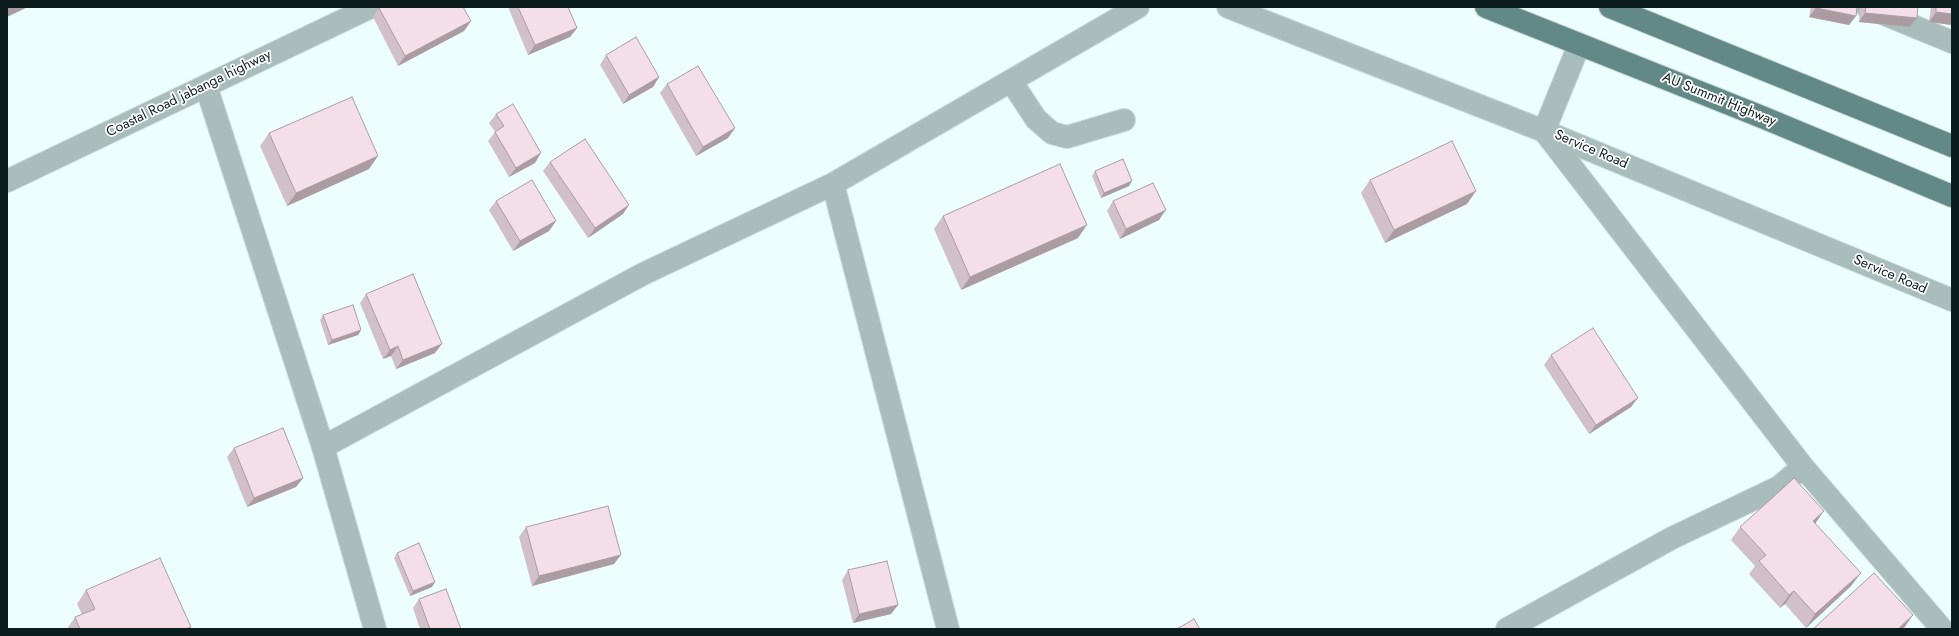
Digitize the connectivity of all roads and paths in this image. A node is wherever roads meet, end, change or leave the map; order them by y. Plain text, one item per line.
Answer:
1 (371, 7) edge
2 (1138, 7) edge
3 (1228, 7) edge
4 (1486, 7) edge
5 (1610, 7) edge
6 (1867, 7) edge
7 (1952, 42) edge
8 (1579, 44) junction
9 (1011, 80) junction
10 (206, 86) junction
11 (1124, 120) dead end
12 (1544, 131) junction
13 (1952, 146) edge
14 (7, 181) edge
15 (833, 184) junction
16 (1952, 196) edge
17 (1952, 300) edge
18 (323, 447) junction
19 (1803, 467) junction
20 (375, 629) edge
21 (948, 629) edge
22 (1507, 629) edge
23 (1942, 629) edge

1 - 10 street, Coastal Road jabanga highway
2 - 9 street
3 - 12 street, Service Road
4 - 8 main road, AU Summit Highway
5 - 13 main road
6 - 7 street
8 - 12 street
8 - 16 main road, AU Summit Highway
9 - 11 street
9 - 15 street
10 - 14 street, Coastal Road jabanga highway
10 - 18 street
12 - 17 street, Service Road
12 - 19 street
15 - 18 street
15 - 21 street
18 - 20 street
19 - 22 street
19 - 23 street

